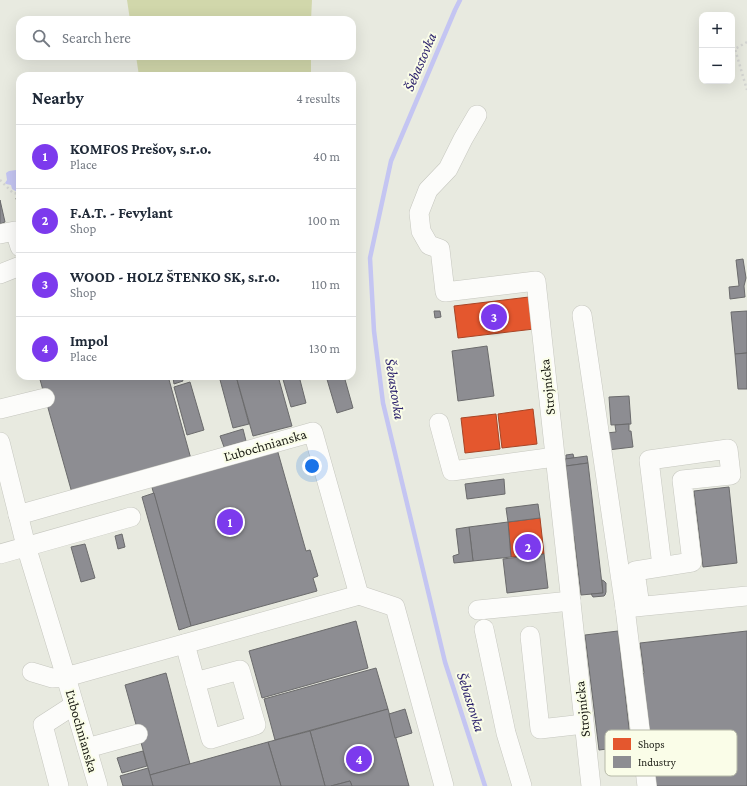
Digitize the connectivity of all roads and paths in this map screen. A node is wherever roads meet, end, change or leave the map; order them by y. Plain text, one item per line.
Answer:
1 (747, 42) edge
2 (747, 90) edge
3 (477, 115) dead end
4 (0, 180) edge
5 (16, 193) edge
6 (16, 231) edge
7 (0, 234) edge
8 (16, 268) edge
9 (0, 274) edge
10 (582, 315) dead end
11 (45, 398) dead end
12 (0, 410) edge
13 (440, 423) dead end
14 (0, 442) edge
15 (555, 457) junction
16 (18, 515) junction
17 (131, 517) dead end
18 (26, 546) junction
19 (0, 554) edge
20 (662, 566) junction
21 (359, 595) junction
22 (747, 596) edge
23 (571, 601) junction
24 (633, 607) junction
25 (478, 610) dead end
26 (484, 629) dead end
27 (530, 636) dead end
28 (185, 644) junction
29 (32, 672) dead end
30 (66, 677) junction
31 (195, 682) dead end
32 (74, 705) junction
33 (584, 724) junction
34 (643, 730) edge
35 (138, 734) dead end
36 (87, 748) junction
37 (646, 776) edge
38 (59, 786) edge
39 (98, 786) edge
40 (444, 786) edge
41 (522, 786) edge
42 (591, 786) edge
43 (647, 786) edge

1 - 2 path
3 - 15 lane, Strojnícka
4 - 5 path
6 - 7 lane
8 - 9 lane
10 - 24 lane
11 - 12 lane
13 - 15 lane
14 - 16 lane, Ľubochnianska
15 - 23 lane, Strojnícka
16 - 18 lane, Ľubochnianska
16 - 21 lane, Ľubochnianska
17 - 18 lane
18 - 19 lane
18 - 30 lane, Ľubochnianska
20 - 20 lane
20 - 24 lane
21 - 28 lane, Ľubochnianska
21 - 40 lane
22 - 24 lane
23 - 25 lane
23 - 33 lane, Strojnícka
24 - 34 lane
26 - 41 lane
27 - 33 lane
28 - 30 lane, Ľubochnianska
28 - 31 lane
29 - 30 lane
30 - 32 lane, Ľubochnianska
32 - 36 lane, Ľubochnianska
32 - 38 lane
33 - 42 lane, Strojnícka
35 - 36 lane
36 - 39 lane, Ľubochnianska
37 - 43 lane

